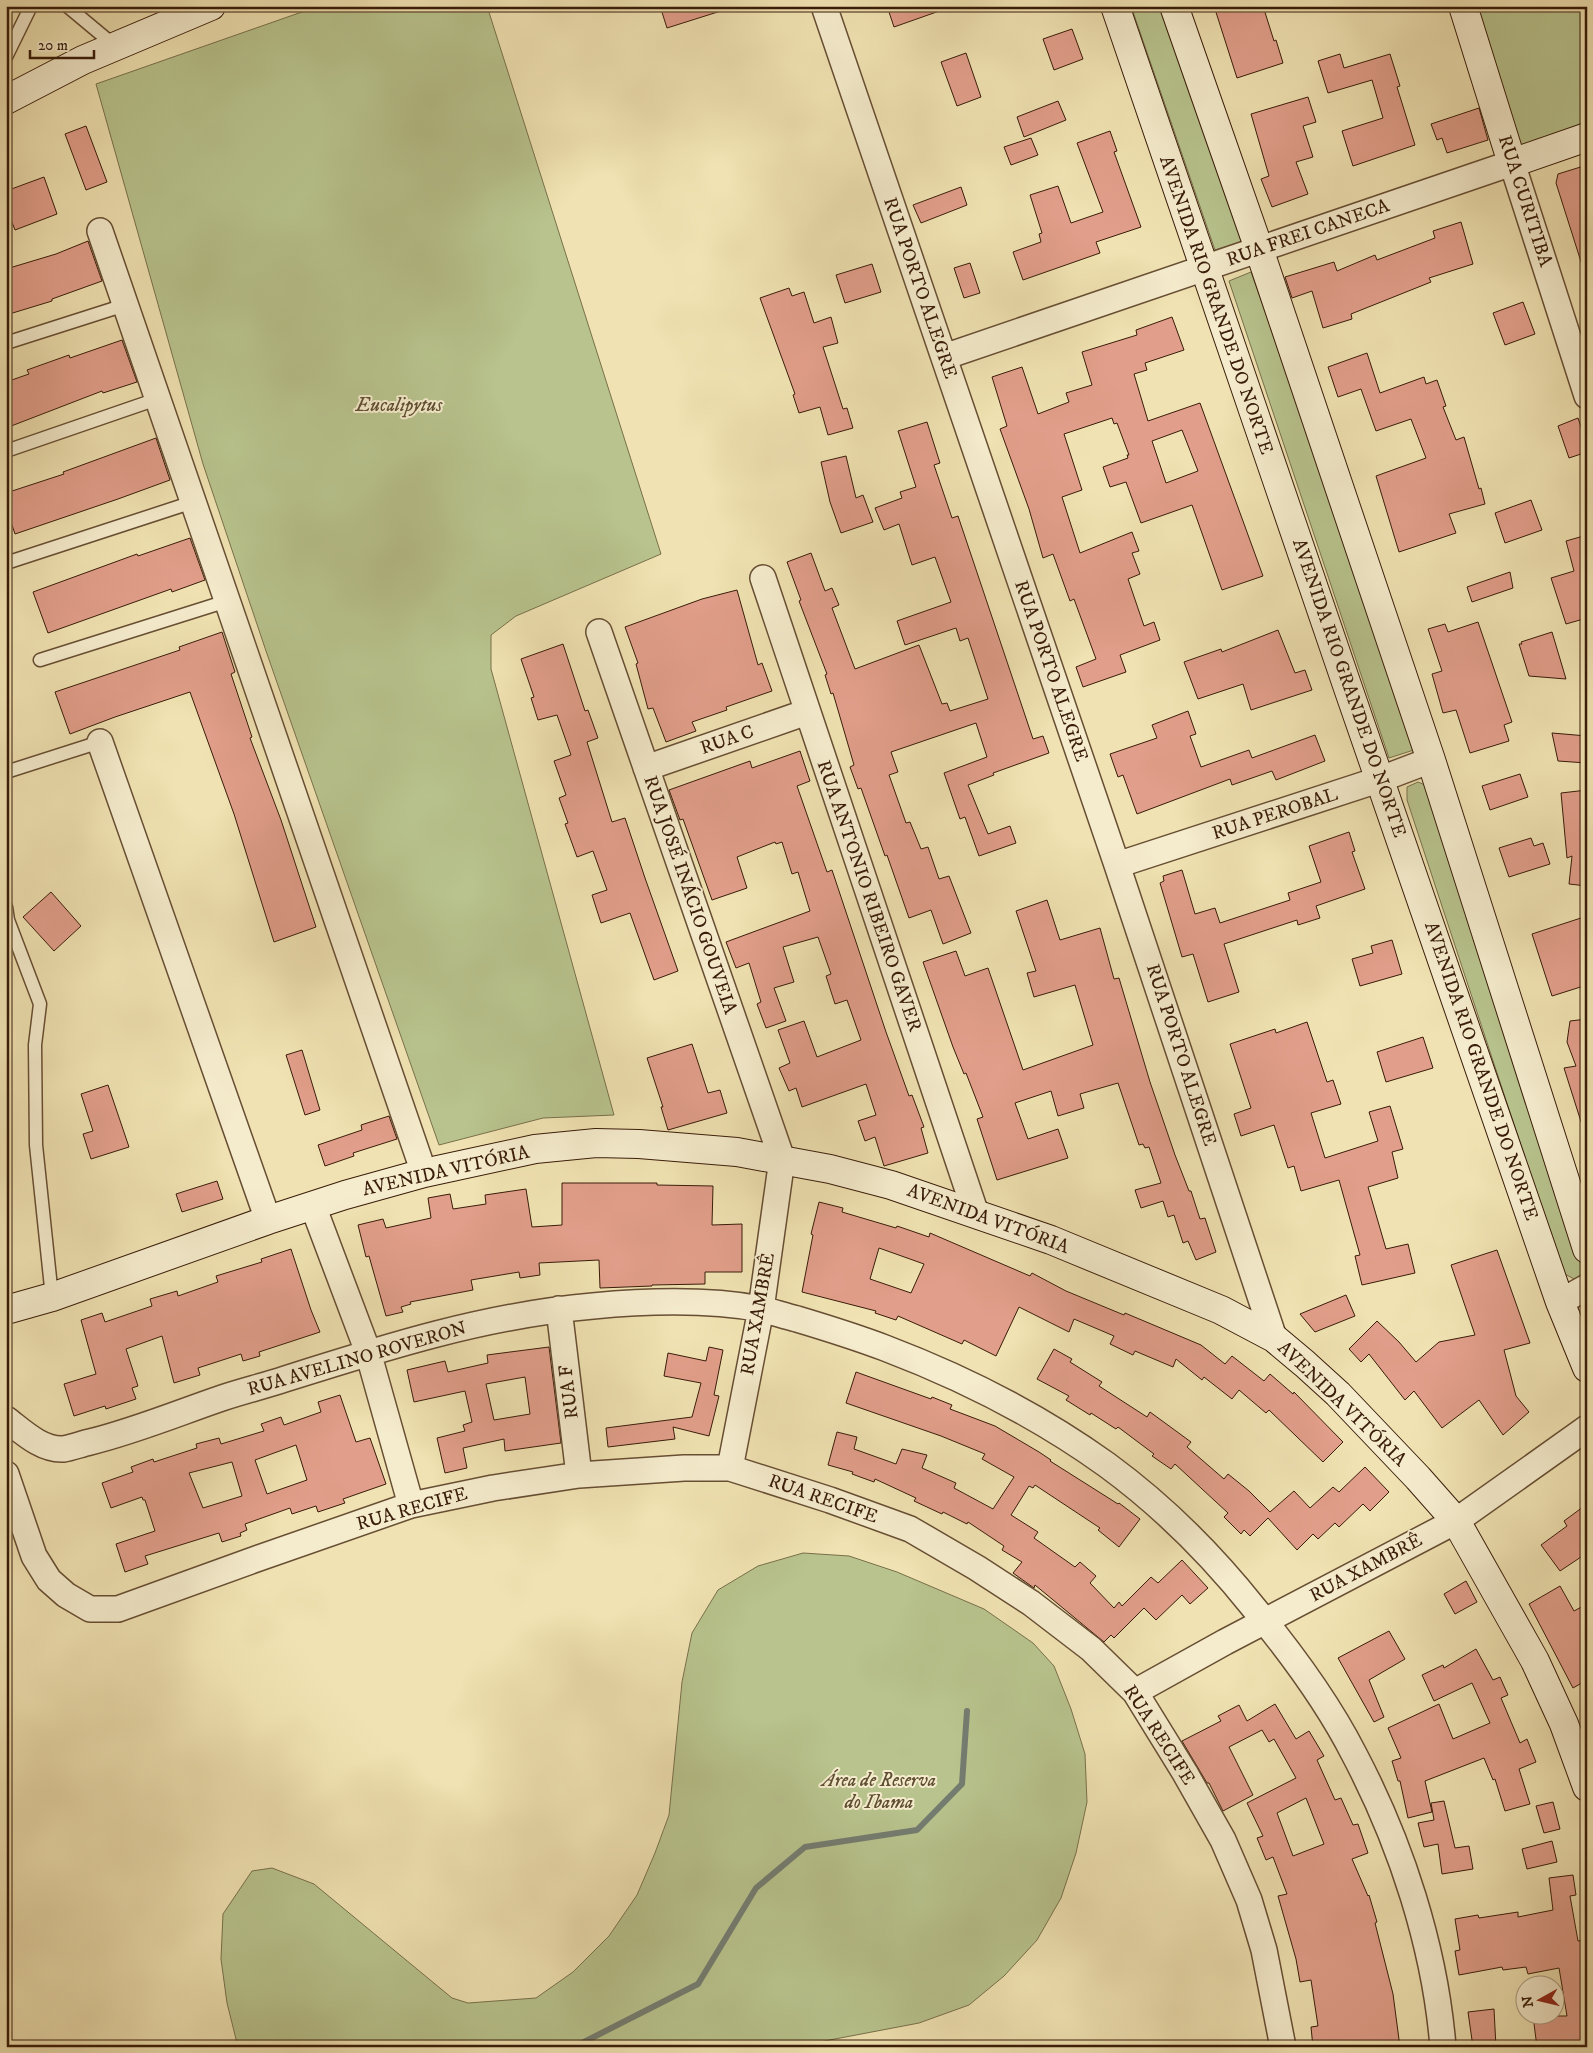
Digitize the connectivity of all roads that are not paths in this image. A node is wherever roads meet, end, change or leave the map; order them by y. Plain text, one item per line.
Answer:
1 (31, 6) edge
2 (67, 6) edge
3 (211, 6) edge
4 (824, 6) edge
5 (1114, 6) edge
6 (1174, 6) edge
7 (1463, 6) edge
8 (115, 46) junction
9 (6, 57) edge
10 (6, 100) edge
11 (1587, 137) edge
12 (1512, 163) junction
13 (100, 231) dead end
14 (1259, 249) junction
15 (1203, 270) junction
16 (125, 305) junction
17 (6, 343) edge
18 (944, 357) junction
19 (1587, 396) edge
20 (157, 399) junction
21 (6, 451) edge
22 (193, 502) junction
23 (6, 563) edge
24 (763, 578) dead end
25 (227, 601) junction
26 (599, 632) dead end
27 (40, 660) dead end
28 (807, 712) junction
29 (100, 742) joint
30 (1431, 760) junction
31 (646, 768) junction
32 (6, 772) edge
33 (1381, 779) junction
34 (1117, 865) junction
35 (6, 907) edge
36 (782, 1159) junction
37 (424, 1173) junction
38 (313, 1206) junction
39 (976, 1214) junction
40 (268, 1220) junction
41 (1587, 1249) edge
42 (1587, 1287) edge
43 (52, 1297) junction
44 (1560, 1302) junction
45 (559, 1309) junction
46 (761, 1309) junction
47 (6, 1310) edge
48 (1274, 1338) junction
49 (368, 1352) junction
50 (1587, 1368) edge
51 (6, 1419) edge
52 (1587, 1428) edge
53 (730, 1468) junction
54 (6, 1474) edge
55 (579, 1475) junction
56 (411, 1505) junction
57 (1456, 1521) junction
58 (1265, 1621) junction
59 (1135, 1692) junction
60 (1586, 1779) edge
61 (1283, 2047) edge
62 (1443, 2047) edge

1 - 9 lane
2 - 8 lane
3 - 8 main road
4 - 18 street, RUA PORTO ALEGRE
5 - 15 main road, AVENIDA RIO GRANDE DO NORTE
6 - 14 main road
7 - 12 main road, RUA CURITIBA
8 - 10 main road
11 - 12 main road, RUA FREI CANECA
12 - 14 street, RUA FREI CANECA
12 - 19 street, RUA CURITIBA
13 - 16 street
14 - 15 street, RUA FREI CANECA
14 - 30 main road
15 - 18 street, RUA FREI CANECA
15 - 33 main road, AVENIDA RIO GRANDE DO NORTE
16 - 17 lane
16 - 20 street
18 - 34 street, RUA PORTO ALEGRE
20 - 21 lane
20 - 22 street
22 - 23 lane
22 - 25 street
24 - 28 street, RUA ANTONIO RIBEIRO GAVER
25 - 27 lane
25 - 37 street
26 - 31 street, RUA JOSÉ INÁCIO GOUVEIA
28 - 31 street, RUA C
28 - 39 street, RUA ANTONIO RIBEIRO GAVER
29 - 32 lane
29 - 40 street
30 - 33 street, RUA PEROBAL
30 - 41 main road
31 - 36 street, RUA JOSÉ INÁCIO GOUVEIA
33 - 34 street, RUA PEROBAL
33 - 44 main road, AVENIDA RIO GRANDE DO NORTE
34 - 48 street, RUA PORTO ALEGRE
35 - 43 lane
36 - 37 main road, AVENIDA VITÓRIA
36 - 39 main road, AVENIDA VITÓRIA
36 - 46 street, RUA XAMBRÊ
37 - 38 main road, AVENIDA VITÓRIA
38 - 40 main road, AVENIDA VITÓRIA
38 - 49 street
39 - 48 main road, AVENIDA VITÓRIA
40 - 43 main road, AVENIDA VITÓRIA
42 - 44 street
43 - 47 main road, AVENIDA VITÓRIA
44 - 50 main road, AVENIDA RIO GRANDE DO NORTE
45 - 46 street, RUA AVELINO ROVERON
45 - 49 street, RUA AVELINO ROVERON
45 - 55 street, RUA F
46 - 53 street, RUA XAMBRÊ
46 - 58 street, RUA AVELINO ROVERON
48 - 57 main road, AVENIDA VITÓRIA
49 - 51 street, RUA AVELINO ROVERON
49 - 56 street
52 - 57 street, RUA XAMBRÊ
53 - 55 street, RUA RECIFE
53 - 59 street, RUA RECIFE
54 - 56 street, RUA RECIFE
55 - 56 street, RUA RECIFE
57 - 58 street, RUA XAMBRÊ
57 - 60 main road, AVENIDA VITÓRIA
58 - 59 street, RUA XAMBRÊ
58 - 62 street, RUA AVELINO ROVERON
59 - 61 street, RUA RECIFE

